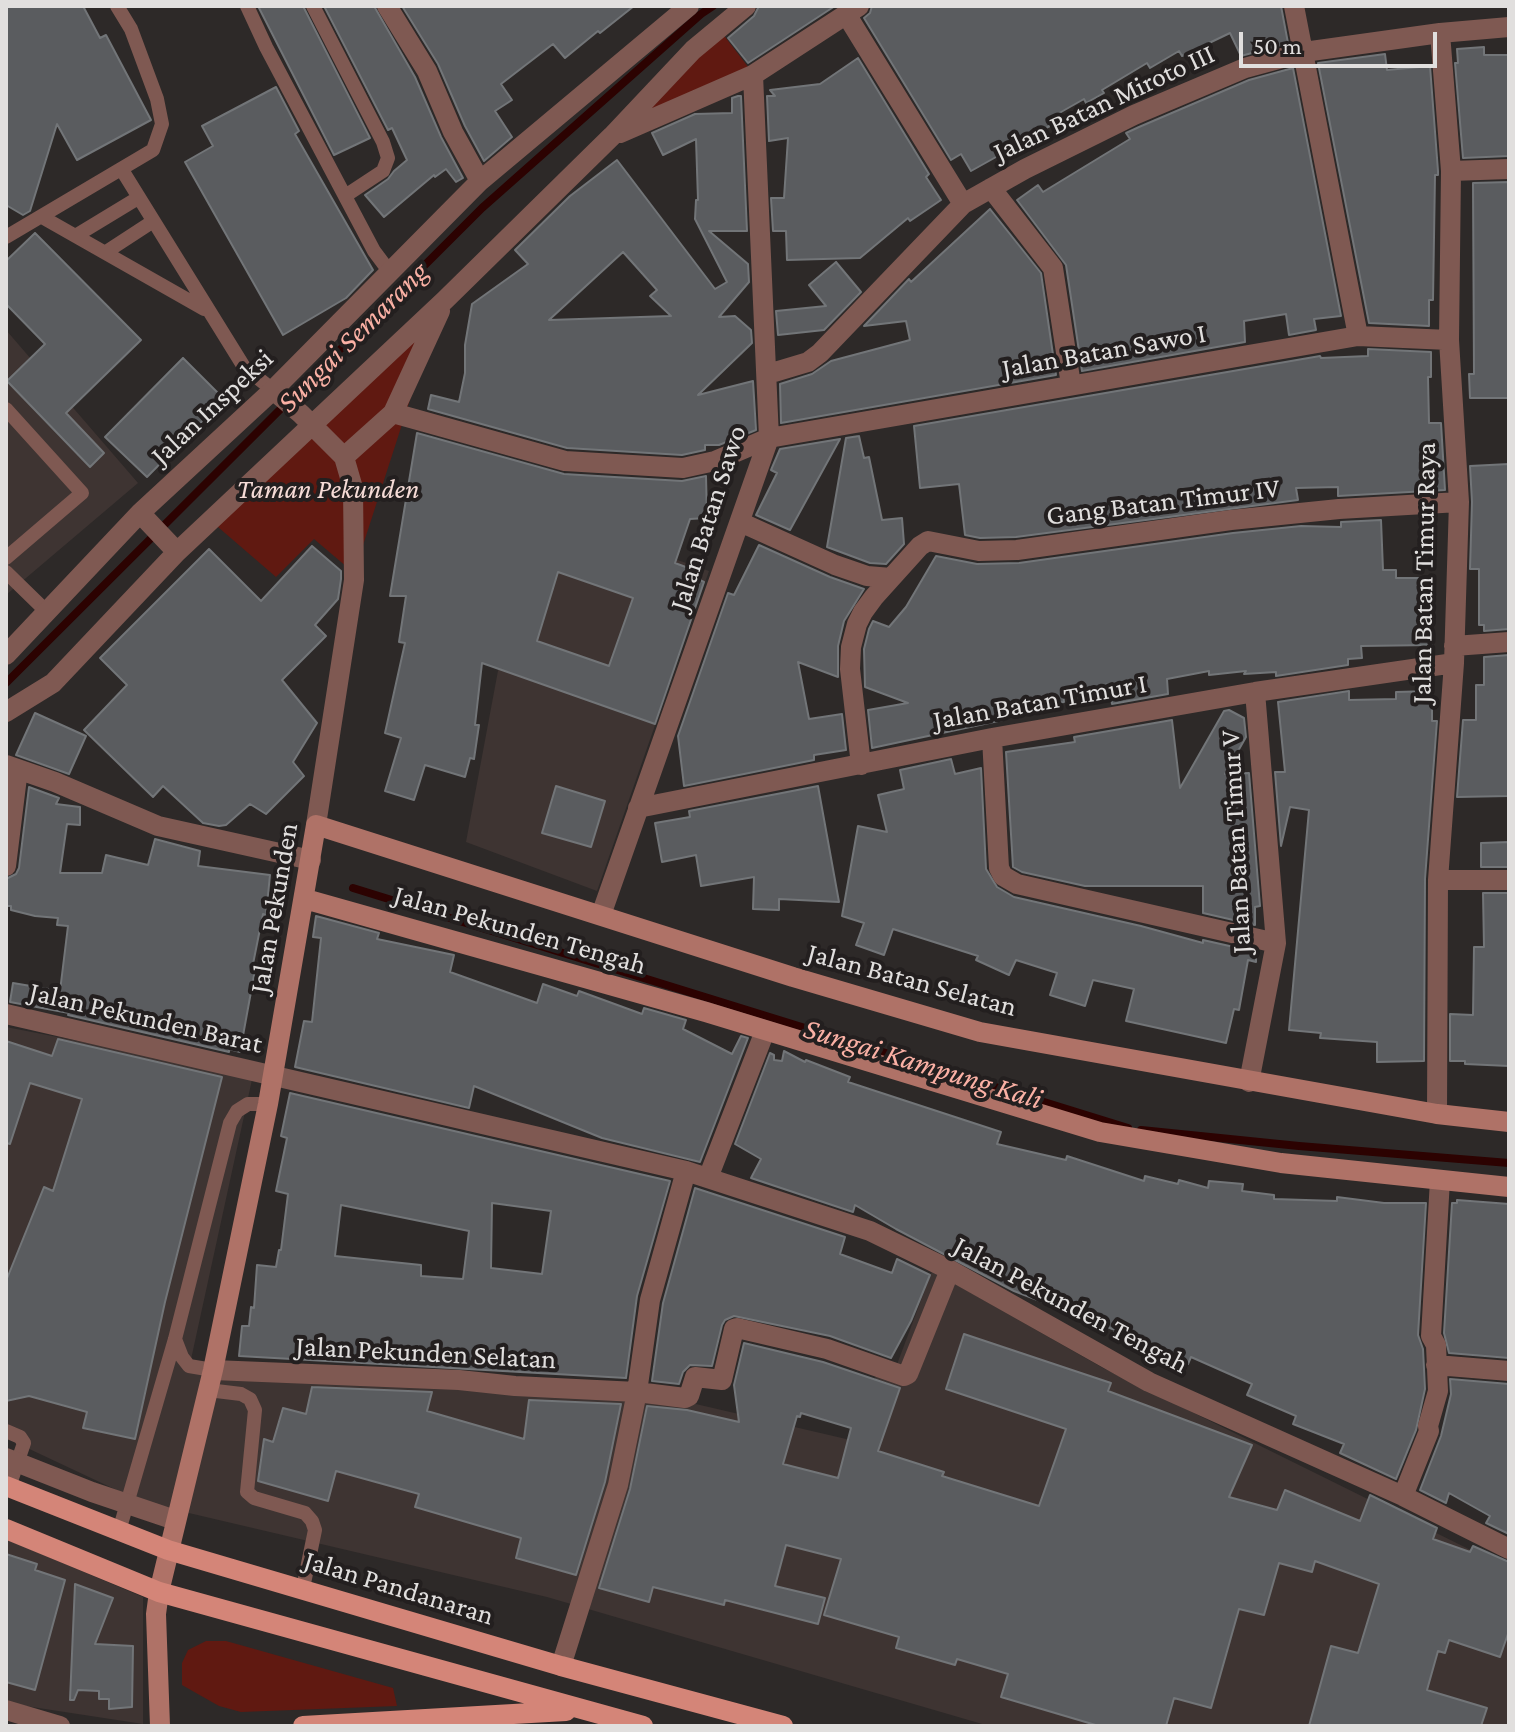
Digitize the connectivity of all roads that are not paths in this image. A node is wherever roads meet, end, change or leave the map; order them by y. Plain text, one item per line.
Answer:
1 (117, 6) edge
2 (247, 6) edge
3 (313, 6) edge
4 (387, 6) edge
5 (689, 6) edge
6 (746, 6) edge
7 (1294, 6) edge
8 (852, 10) edge
9 (666, 12) edge
10 (1509, 27) edge
11 (1440, 33) junction
12 (1304, 52) junction
13 (753, 75) junction
14 (612, 136) junction
15 (1509, 169) edge
16 (122, 170) junction
17 (1451, 171) junction
18 (480, 181) junction
19 (991, 188) junction
20 (345, 196) junction
21 (138, 198) junction
22 (963, 204) junction
23 (42, 217) junction
24 (152, 222) junction
25 (77, 235) junction
26 (6, 237) edge
27 (106, 252) junction
28 (389, 271) junction
29 (445, 300) junction
30 (208, 311) junction
31 (1358, 336) junction
32 (1449, 340) junction
33 (768, 374) junction
34 (1071, 385) junction
35 (277, 393) junction
36 (6, 409) edge
37 (393, 413) junction
38 (307, 420) junction
39 (769, 438) junction
40 (344, 457) junction
41 (1459, 502) junction
42 (142, 515) junction
43 (740, 522) junction
44 (172, 549) junction
45 (6, 558) edge
46 (6, 572) edge
47 (891, 578) junction
48 (47, 612) junction
49 (1509, 642) edge
50 (1454, 654) junction
51 (6, 655) edge
52 (1255, 692) junction
53 (6, 712) edge
54 (992, 738) junction
55 (861, 765) junction
56 (12, 767) edge
57 (638, 808) junction
58 (316, 825) junction
59 (311, 860) junction
60 (6, 866) edge
61 (1438, 880) junction
62 (1509, 880) edge
63 (305, 899) junction
64 (601, 915) junction
65 (1276, 943) junction
66 (6, 1014) edge
67 (765, 1031) junction
68 (273, 1076) junction
69 (1249, 1082) junction
70 (268, 1104) junction
71 (1437, 1114) junction
72 (1509, 1122) edge
73 (686, 1171) junction
74 (708, 1178) junction
75 (1440, 1180) junction
76 (1509, 1187) edge
77 (950, 1270) junction
78 (175, 1339) junction
79 (1436, 1365) junction
80 (1509, 1371) edge
81 (211, 1380) junction
82 (637, 1392) junction
83 (6, 1431) edge
84 (12, 1460) edge
85 (7, 1487) edge
86 (1403, 1496) junction
87 (128, 1505) junction
88 (175, 1520) junction
89 (6, 1529) edge
90 (119, 1531) junction
91 (1509, 1549) edge
92 (168, 1550) junction
93 (303, 1588) junction
94 (159, 1592) junction
95 (561, 1666) junction
96 (6, 1710) edge
97 (586, 1710) junction
98 (60, 1726) edge
99 (160, 1726) edge
100 (303, 1726) edge
101 (643, 1726) edge
102 (783, 1726) edge

1 - 16 lane
2 - 20 lane
3 - 20 lane
4 - 18 street
5 - 9 street, Jalan Inspeksi
6 - 14 street
7 - 12 street
8 - 13 street
8 - 22 street
9 - 18 street, Jalan Inspeksi
10 - 11 street, Jalan Batan Miroto III
11 - 12 street, Jalan Batan Miroto III
11 - 17 street, Jalan Batan Timur Raya
12 - 19 street, Jalan Batan Miroto III
12 - 31 street
13 - 14 street
13 - 33 street, Jalan Batan Sawo
14 - 29 street
15 - 17 street
16 - 21 lane
16 - 23 lane
17 - 32 street, Jalan Batan Timur Raya
18 - 28 street, Jalan Inspeksi
19 - 22 street, Jalan Batan Miroto III
19 - 34 street
20 - 28 lane
21 - 24 lane
21 - 25 lane
22 - 33 street, Jalan Batan Miroto III
23 - 25 lane
23 - 26 lane
24 - 27 lane
24 - 30 lane
25 - 27 lane
27 - 30 lane
28 - 35 street, Jalan Inspeksi
29 - 37 street
29 - 38 street
30 - 35 lane
31 - 32 street, Jalan Batan Sawo I
31 - 34 street, Jalan Batan Sawo I
32 - 41 street, Jalan Batan Timur Raya
33 - 39 street, Jalan Batan Sawo
34 - 39 street, Jalan Batan Sawo I
35 - 38 street
35 - 42 street, Jalan Inspeksi
36 - 45 lane
37 - 39 street, Jalan Batan Sawo I
37 - 40 street
38 - 40 street
38 - 44 street
39 - 43 street, Jalan Batan Sawo
40 - 58 street, Jalan Pekunden
41 - 47 street, Gang Batan Timur IV
41 - 50 street, Jalan Batan Timur Raya
42 - 44 street
42 - 48 street, Jalan Inspeksi
43 - 47 street
43 - 57 street, Jalan Batan Sawo
44 - 53 street
46 - 48 lane
47 - 55 street, Gang Batan Timur IV
48 - 51 street, Jalan Inspeksi
49 - 50 street, Jalan Batan Timur I
50 - 52 street, Jalan Batan Timur I
50 - 61 street, Jalan Batan Timur Raya
52 - 54 street, Jalan Batan Timur I
52 - 65 street, Jalan Batan Timur V
54 - 55 street, Jalan Batan Timur I
54 - 65 street
55 - 57 street, Jalan Batan Timur I
56 - 59 street
56 - 60 street
57 - 64 street, Jalan Batan Sawo
58 - 59 main road, Jalan Pekunden
58 - 64 main road, Jalan Batan Selatan
59 - 63 main road, Jalan Pekunden
61 - 62 street
61 - 71 street, Jalan Batan Timur Raya
63 - 67 main road, Jalan Pekunden Tengah
63 - 68 main road, Jalan Pekunden
64 - 69 main road, Jalan Batan Selatan
65 - 69 street, Jalan Batan Timur V
66 - 68 street, Jalan Pekunden Barat
67 - 74 street
67 - 75 main road, Jalan Pekunden Tengah
68 - 70 main road, Jalan Pekunden
68 - 73 street, Jalan Pekunden Tengah
69 - 71 main road, Jalan Batan Selatan
70 - 78 lane
70 - 81 main road, Jalan Pekunden
71 - 72 main road, Jalan Batan Selatan
73 - 74 street, Jalan Pekunden Tengah
73 - 82 street
74 - 77 street, Jalan Pekunden Tengah
75 - 76 main road, Jalan Pekunden Tengah
75 - 79 street
77 - 82 street, Jalan Pekunden Selatan
77 - 86 street, Jalan Pekunden Tengah
78 - 81 lane
78 - 87 lane
79 - 80 street
79 - 86 street
81 - 82 street, Jalan Pekunden Selatan
81 - 88 main road, Jalan Pekunden
81 - 93 lane
82 - 95 street
83 - 84 lane
84 - 85 lane
84 - 87 street
85 - 90 main road, Jalan Pandanaran
86 - 91 street, Jalan Pekunden Tengah
87 - 88 street
87 - 90 lane
88 - 92 main road, Jalan Pekunden
89 - 94 main road
90 - 92 main road, Jalan Pandanaran
92 - 93 main road, Jalan Pandanaran
92 - 94 main road, Jalan Pekunden
93 - 95 main road, Jalan Pandanaran
94 - 97 main road
94 - 99 main road, Jalan Pekunden
95 - 102 main road, Jalan Pandanaran
96 - 98 street
97 - 100 main road
97 - 101 main road

